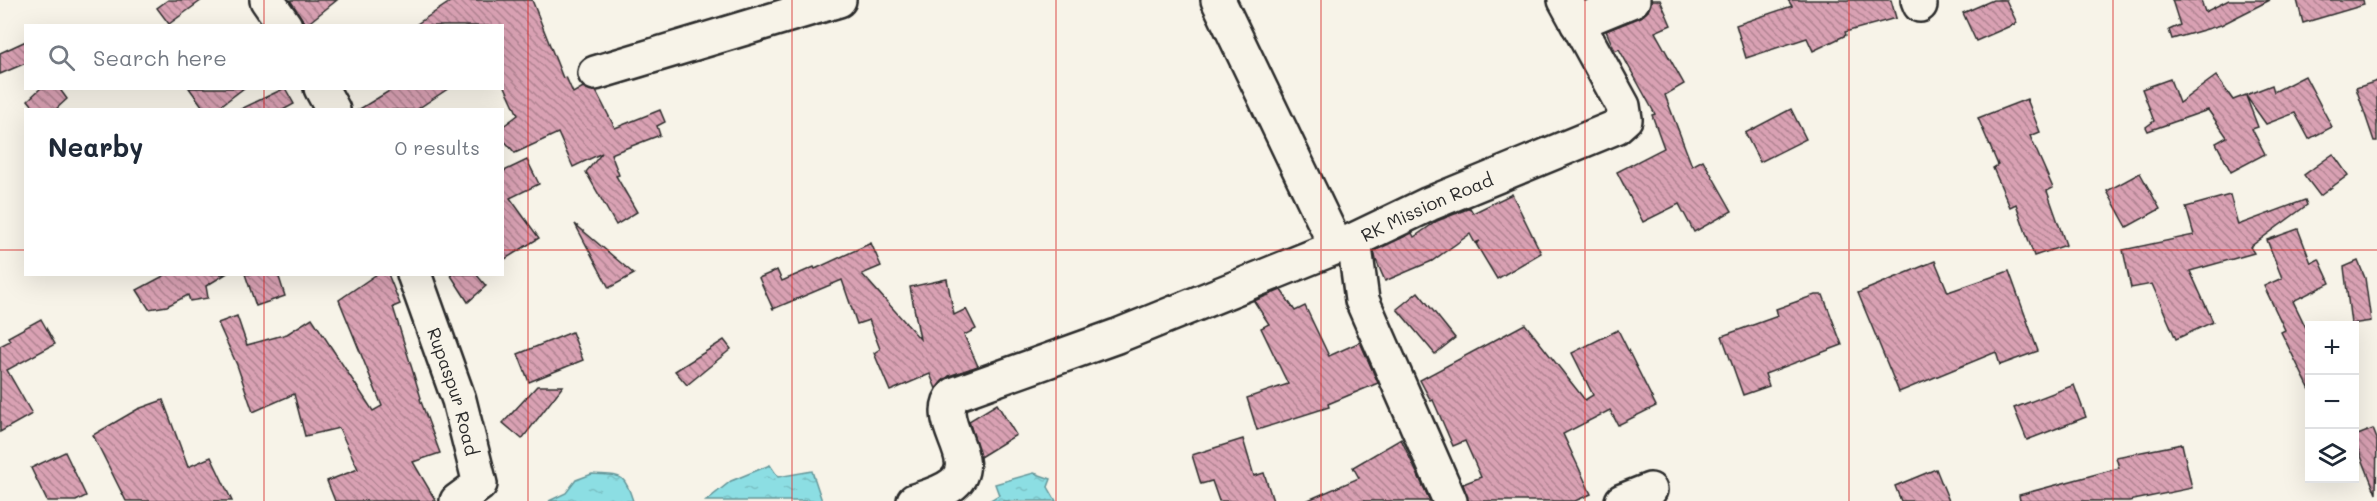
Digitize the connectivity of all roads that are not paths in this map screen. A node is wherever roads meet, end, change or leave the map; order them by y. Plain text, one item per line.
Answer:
1 (267, 0) edge
2 (839, 0) edge
3 (1218, 0) edge
4 (1633, 0) edge
5 (1571, 12) edge
6 (284, 24) edge
7 (595, 73) dead end
8 (322, 90) edge
9 (332, 108) edge
10 (1345, 243) junction
11 (415, 276) edge
12 (457, 501) edge
13 (914, 501) edge
14 (1450, 501) edge

1 - 6 street
2 - 7 street
3 - 10 street
4 - 5 street
5 - 10 street, RK Mission Road
8 - 9 street
10 - 13 street
10 - 14 street, RK Mission Road
11 - 12 street, Rupaspur Road

